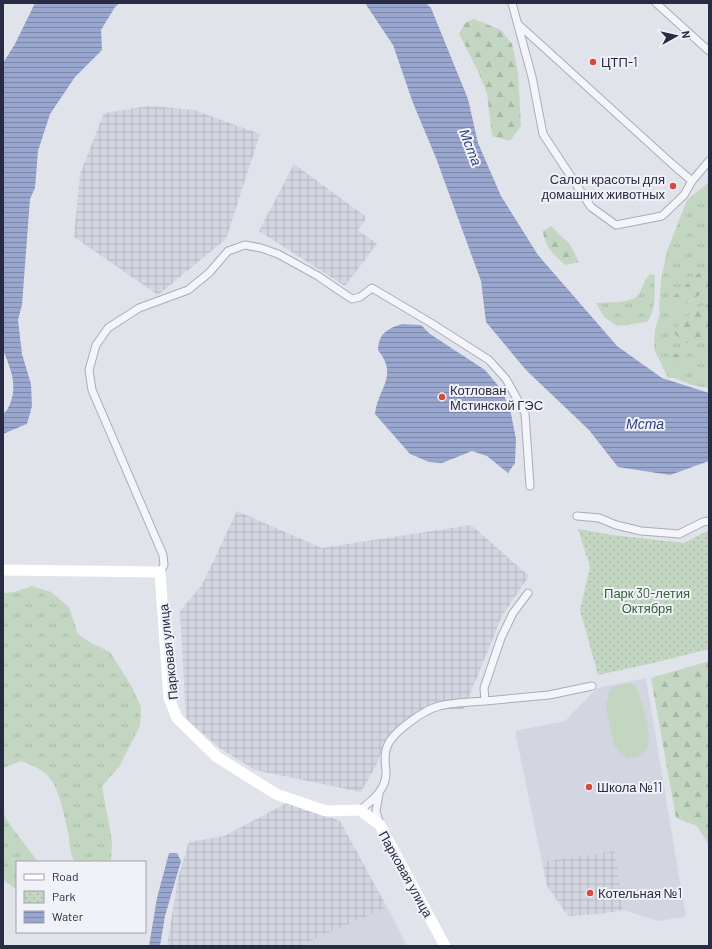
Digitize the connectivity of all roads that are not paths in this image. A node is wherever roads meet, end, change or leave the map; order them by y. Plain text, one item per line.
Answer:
1 (512, 3) edge
2 (656, 3) edge
3 (518, 24) junction
4 (709, 51) edge
5 (709, 162) edge
6 (692, 181) junction
7 (530, 486) dead end
8 (577, 516) dead end
9 (709, 521) edge
10 (3, 570) edge
11 (160, 572) junction
12 (528, 593) dead end
13 (592, 686) dead end
14 (485, 701) junction
15 (379, 792) junction
16 (360, 810) junction
17 (380, 825) junction
18 (445, 946) edge

1 - 3 street
2 - 4 street
3 - 6 street
3 - 6 street
5 - 6 street
7 - 11 street
8 - 9 street
10 - 11 street
11 - 16 street, Парковая улица
12 - 14 street
13 - 14 street
14 - 15 street
15 - 16 street
15 - 17 street
16 - 17 street, Парковая улица
17 - 18 street, Парковая улица

